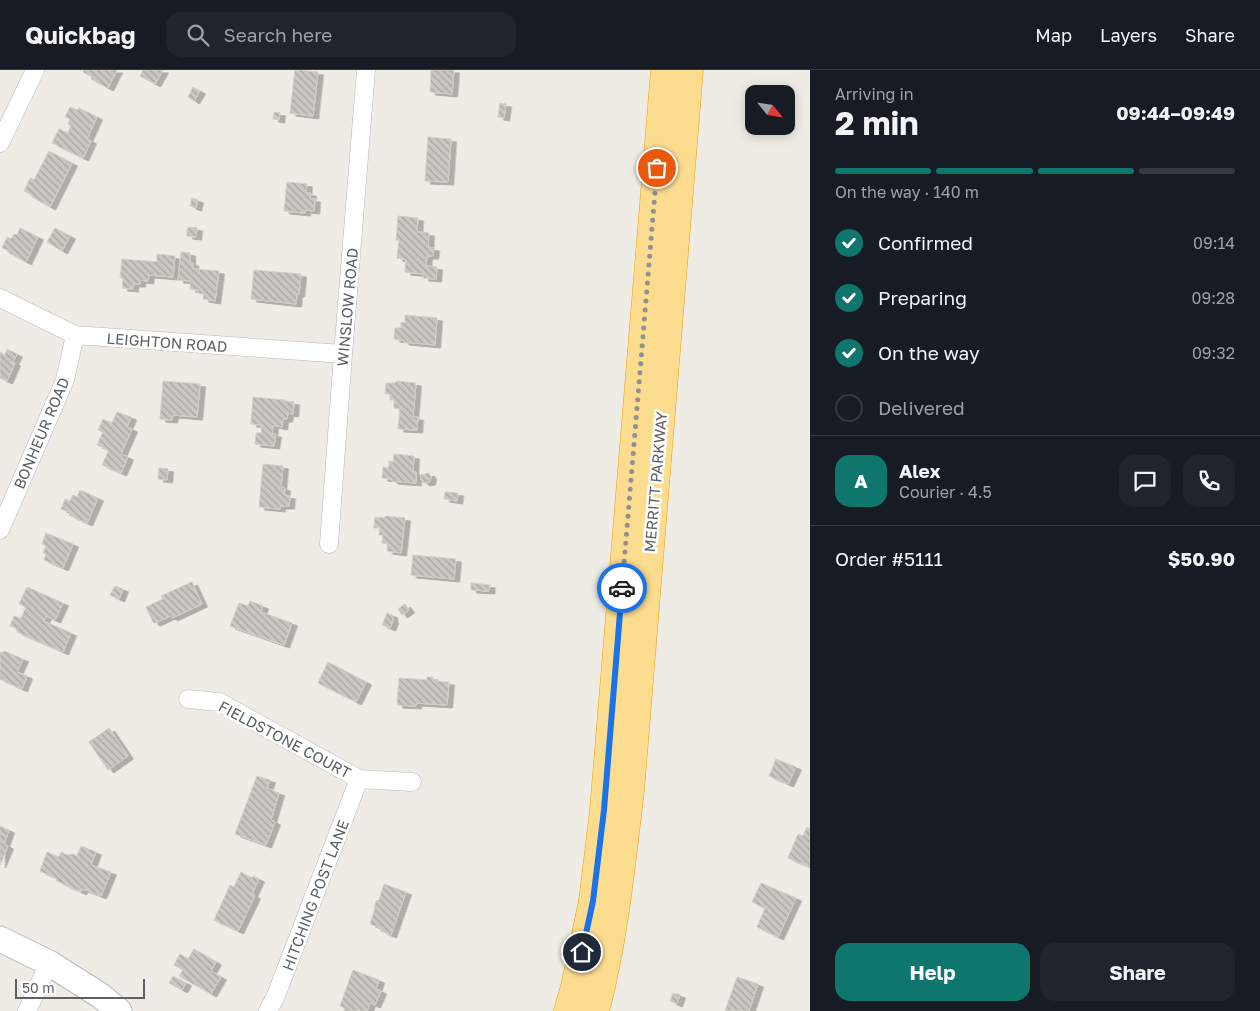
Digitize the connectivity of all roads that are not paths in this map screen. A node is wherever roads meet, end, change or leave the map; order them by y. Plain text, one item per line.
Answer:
1 (35, 70) edge
2 (366, 70) edge
3 (665, 70) edge
4 (689, 70) edge
5 (0, 143) edge
6 (0, 298) edge
7 (75, 335) junction
8 (343, 354) junction
9 (0, 530) edge
10 (329, 544) dead end
11 (188, 699) dead end
12 (359, 779) junction
13 (412, 782) dead end
14 (0, 939) edge
15 (49, 963) junction
16 (27, 1011) edge
17 (119, 1011) edge
18 (268, 1011) edge
19 (568, 1011) edge
20 (595, 1011) edge

1 - 5 street
2 - 8 street, WINSLOW ROAD
3 - 19 highway, MERRITT PARKWAY
4 - 20 highway, MERRITT PARKWAY
6 - 7 street, LEIGHTON ROAD
7 - 8 street, LEIGHTON ROAD
7 - 9 street, BONHEUR ROAD
8 - 10 street, WINSLOW ROAD
11 - 12 street, FIELDSTONE COURT
12 - 13 street, FIELDSTONE COURT
12 - 18 street, HITCHING POST LANE
14 - 15 street
15 - 16 street
15 - 17 street

